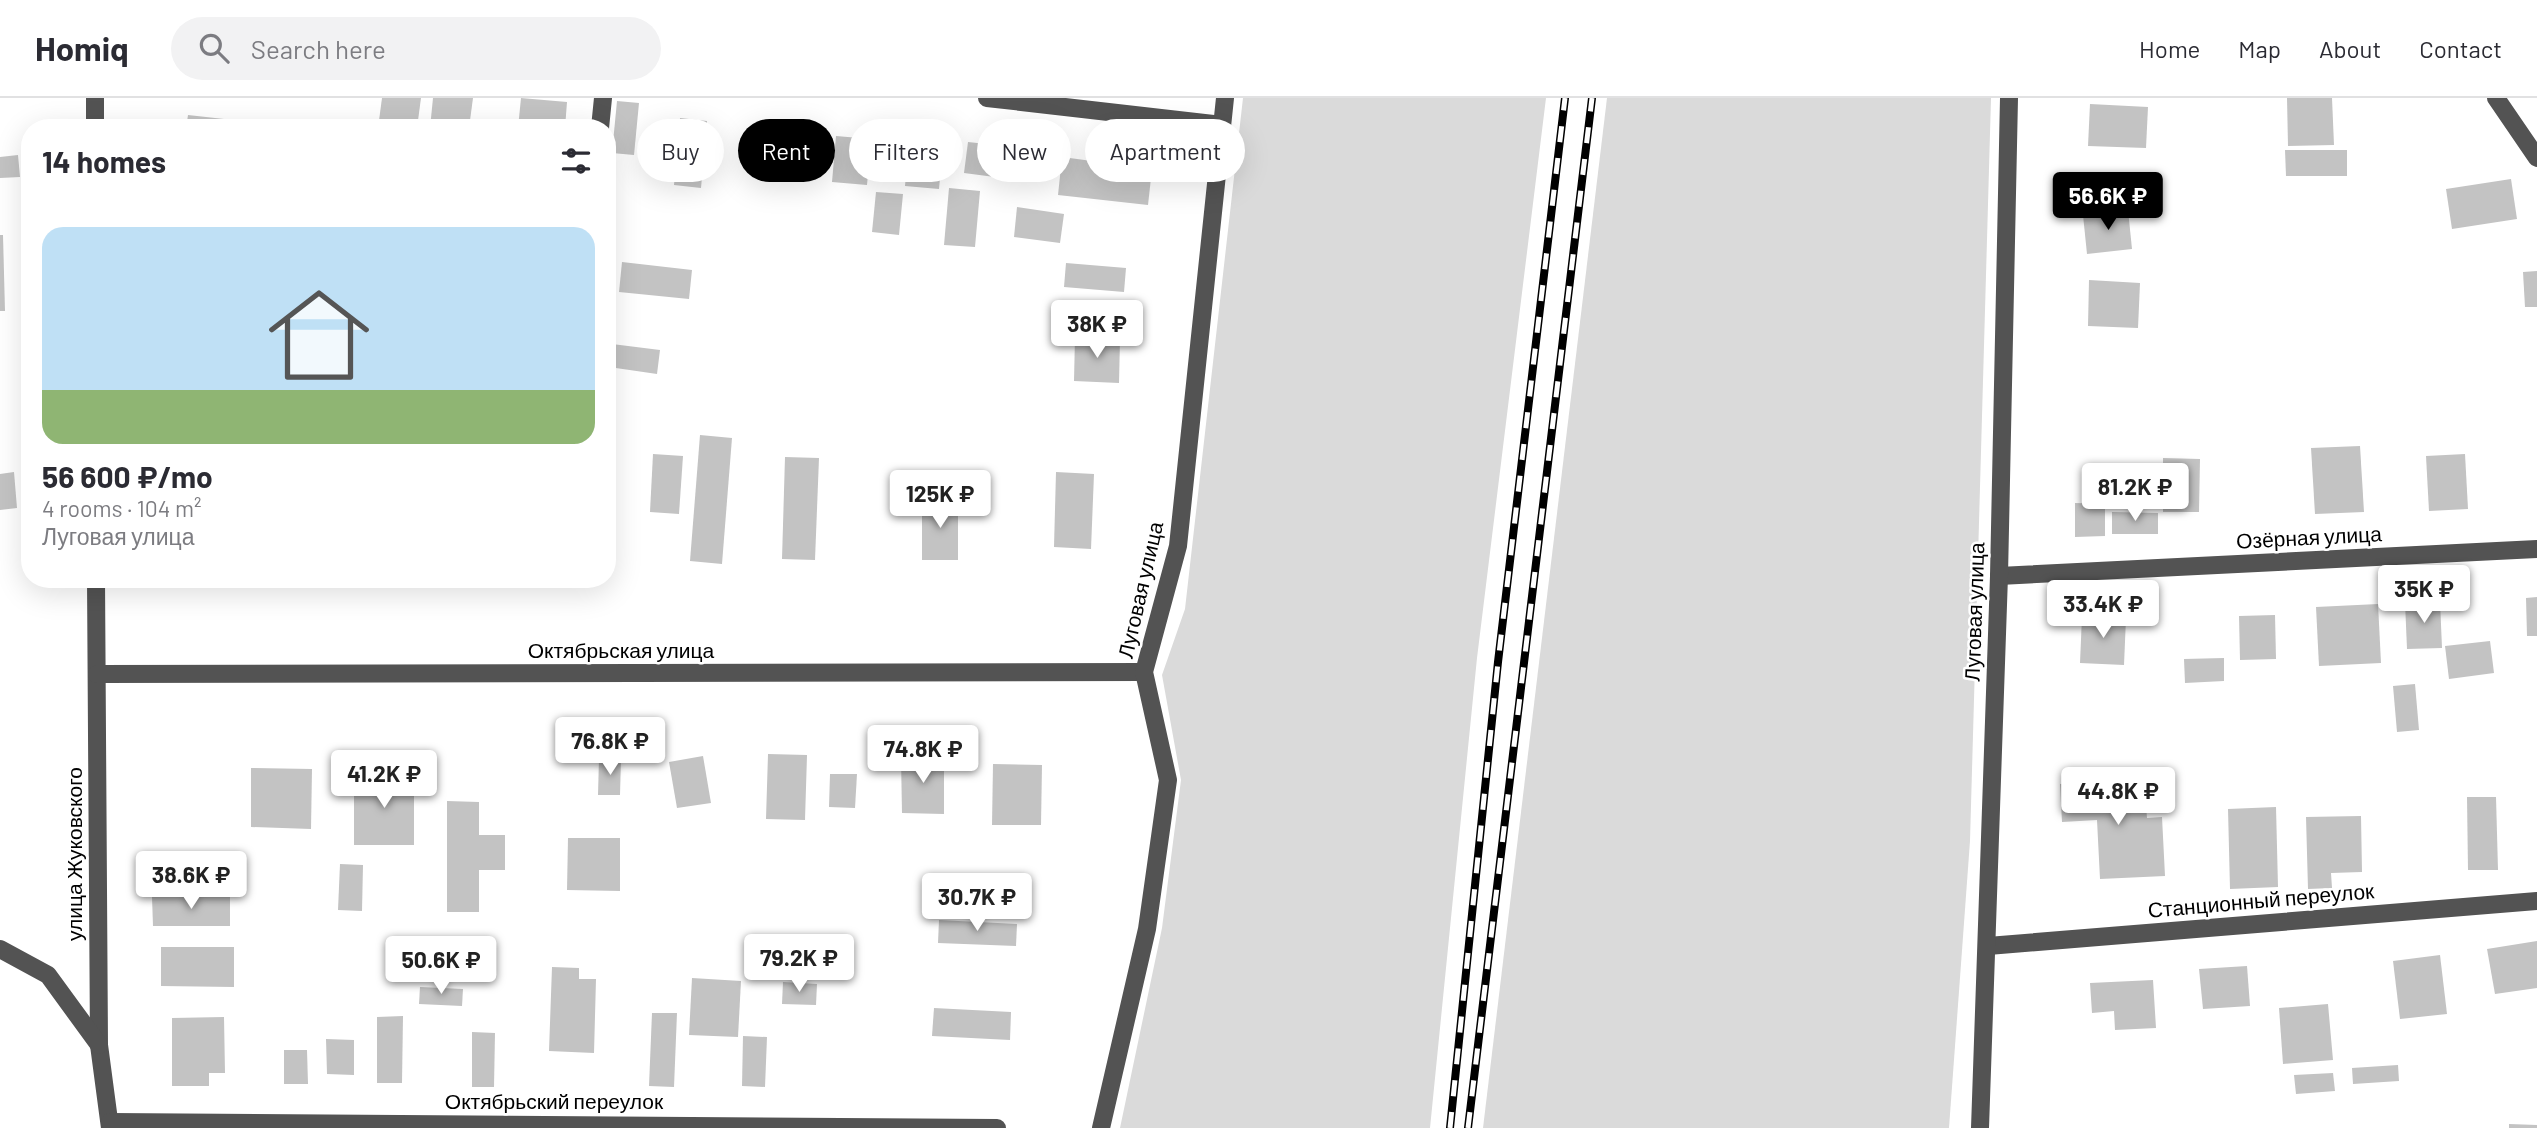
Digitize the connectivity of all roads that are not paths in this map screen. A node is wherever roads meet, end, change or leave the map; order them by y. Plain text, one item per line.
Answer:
1 (94, 98) edge
2 (603, 98) edge
3 (987, 98) edge
4 (1225, 98) edge
5 (2010, 98) edge
6 (2496, 98) edge
7 (95, 119) edge
8 (601, 119) edge
9 (1170, 119) edge
10 (1223, 119) edge
11 (2537, 158) edge
12 (1216, 182) edge
13 (2537, 549) edge
14 (1999, 576) junction
15 (96, 588) edge
16 (1144, 672) junction
17 (97, 674) junction
18 (2537, 901) edge
19 (1988, 946) junction
20 (0, 949) edge
21 (99, 1045) junction
22 (110, 1125) edge
23 (997, 1128) edge
24 (1101, 1128) edge
25 (1980, 1128) edge

1 - 7 street
2 - 8 street
3 - 9 street
4 - 10 street, Луговая улица
5 - 14 street, Луговая улица
6 - 11 street
12 - 16 street, Луговая улица
13 - 14 street, Озёрная улица
14 - 19 street, Луговая улица
15 - 17 street, улица Жуковского
16 - 17 street, Октябрьская улица
16 - 24 street, Луговая улица
17 - 21 street, улица Жуковского
18 - 19 street, Станционный переулок
19 - 25 street, Луговая улица
20 - 21 street
21 - 22 street, улица Жуковского
22 - 23 street, Октябрьский переулок

